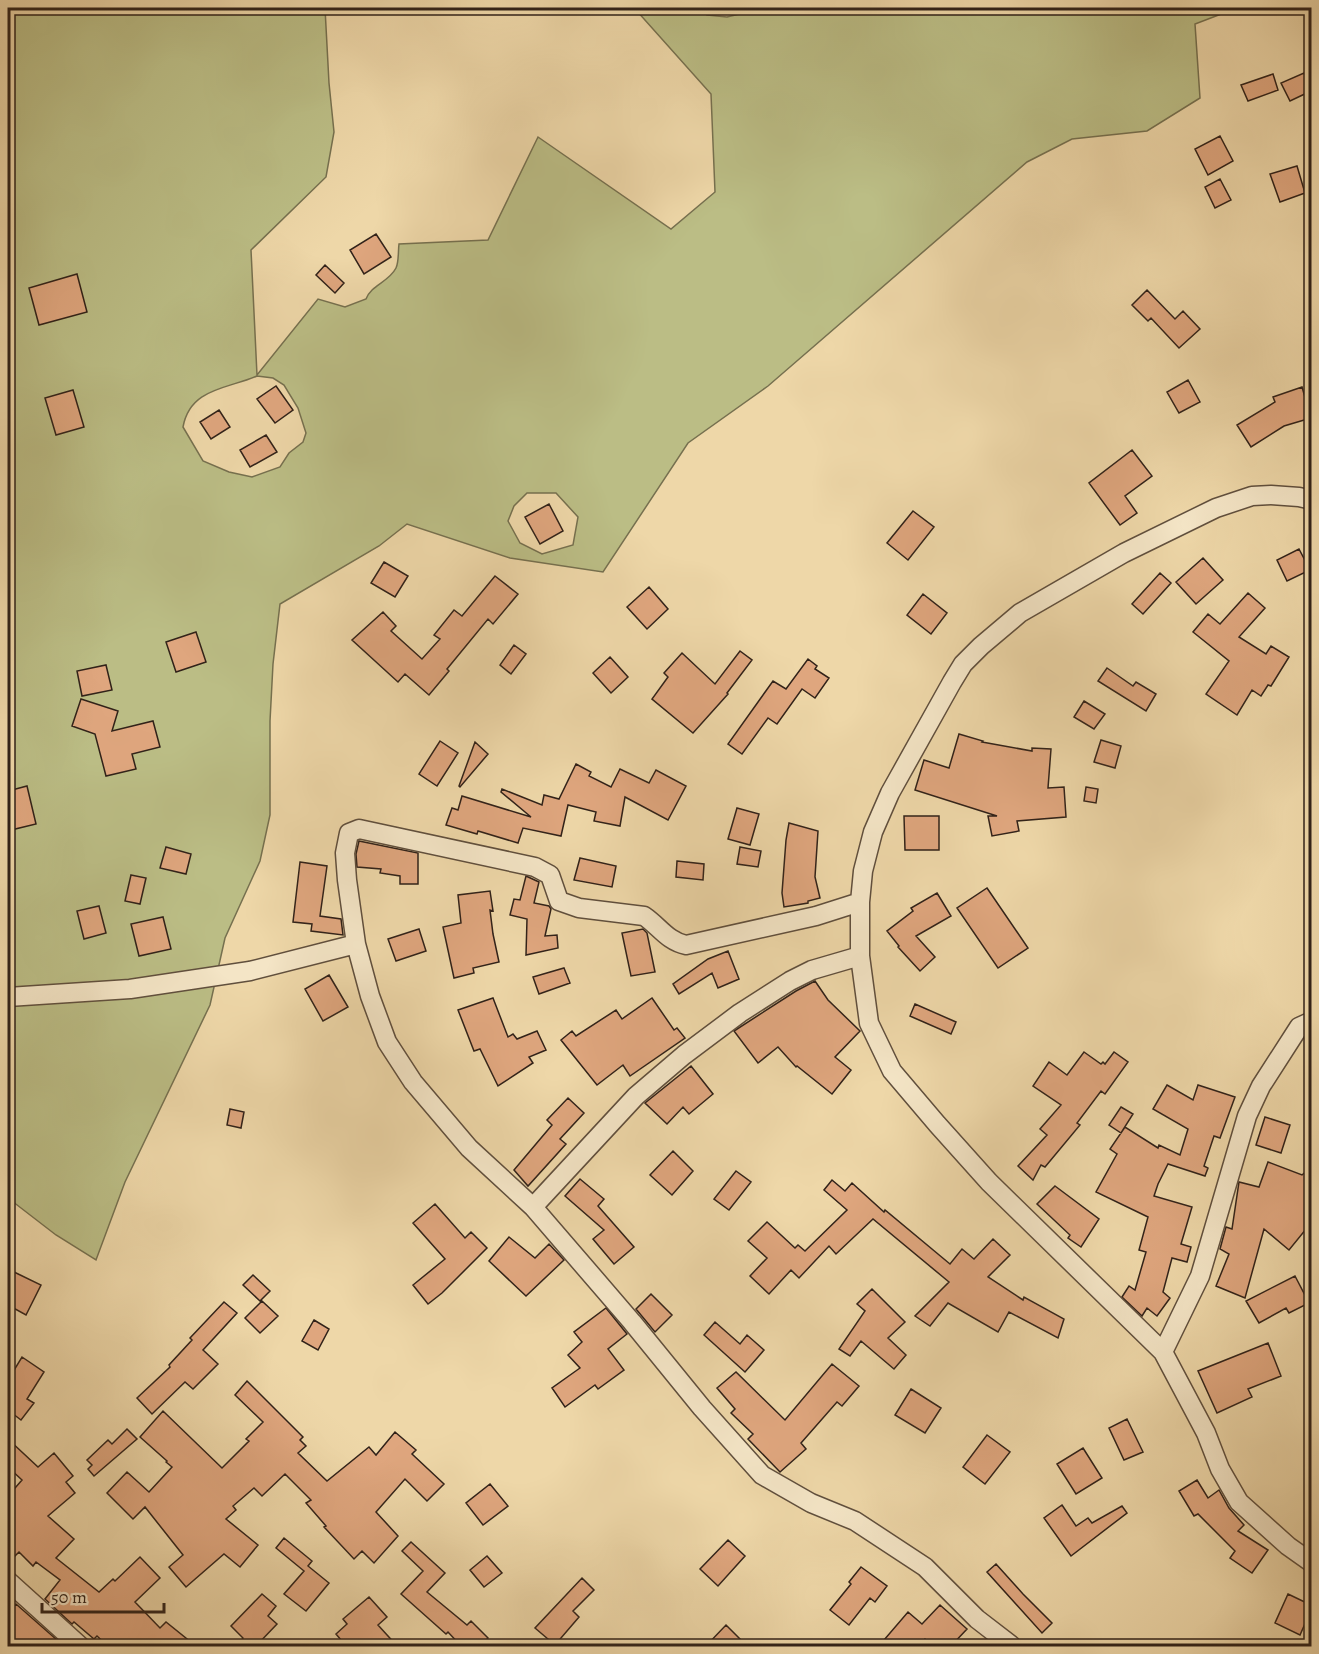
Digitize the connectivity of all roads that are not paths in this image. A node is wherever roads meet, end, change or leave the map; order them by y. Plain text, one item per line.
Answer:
1 (1311, 500) edge
2 (860, 902) junction
3 (356, 944) junction
4 (860, 956) junction
5 (8, 997) edge
6 (1311, 1021) edge
7 (533, 1207) junction
8 (1163, 1352) junction
9 (1311, 1563) edge
10 (8, 1581) edge
11 (80, 1647) edge
12 (1012, 1647) edge

1 - 2 street
2 - 3 street
2 - 4 street
3 - 5 street
3 - 7 street
4 - 7 street
4 - 8 street
6 - 8 street
7 - 12 street
8 - 9 street
10 - 11 street

